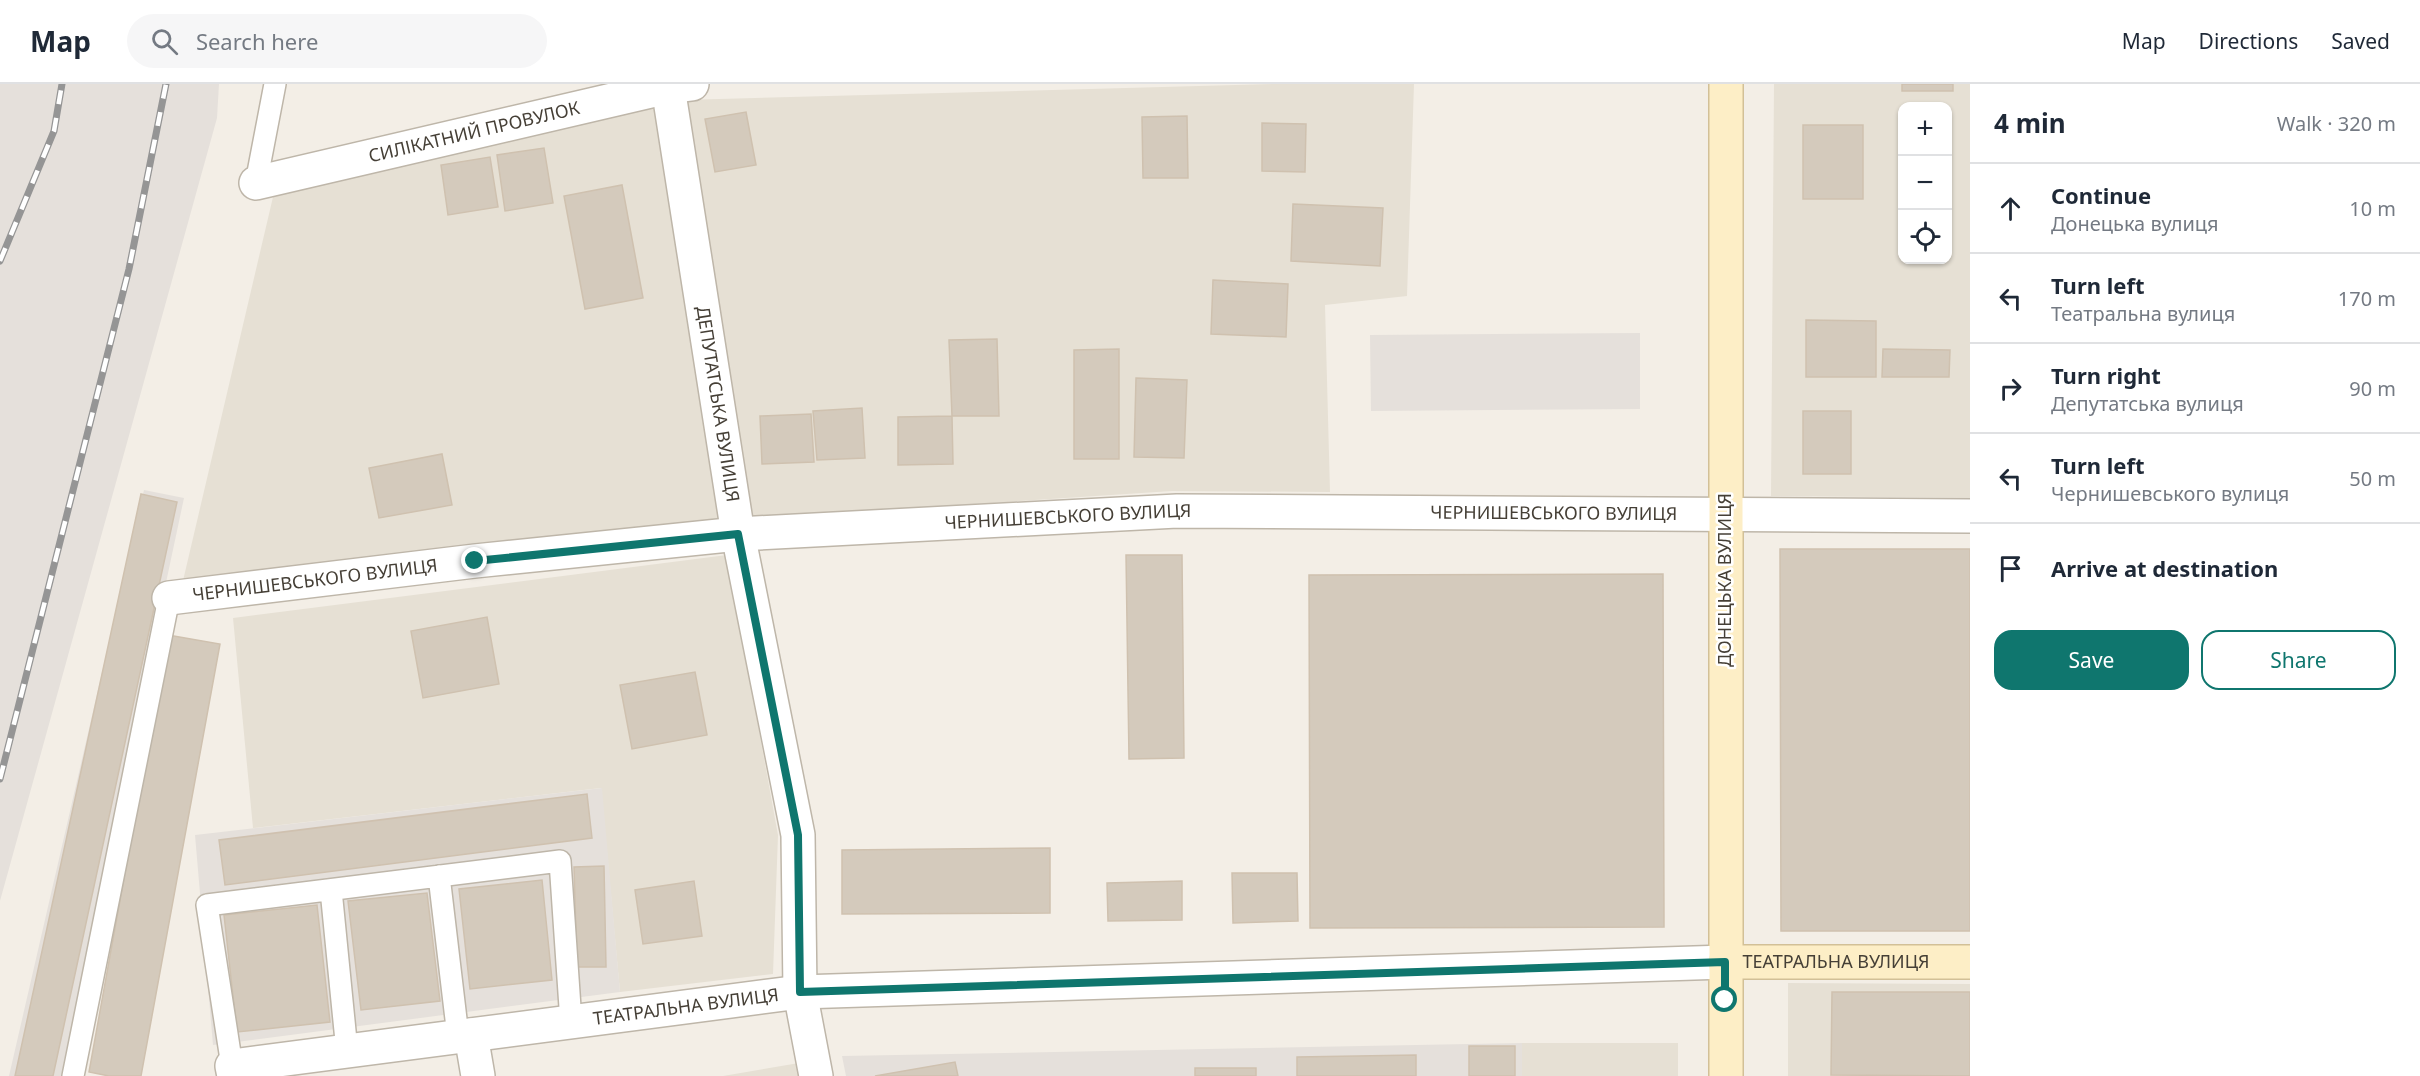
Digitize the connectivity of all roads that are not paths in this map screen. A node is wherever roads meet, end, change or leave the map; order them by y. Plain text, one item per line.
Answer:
1 (275, 84) edge
2 (1726, 84) edge
3 (680, 85) edge
4 (256, 183) joint
5 (1726, 516) junction
6 (1970, 516) edge
7 (738, 534) junction
8 (169, 598) joint
9 (439, 876) junction
10 (331, 890) junction
11 (1725, 962) junction
12 (1970, 962) edge
13 (800, 992) junction
14 (571, 1022) junction
15 (465, 1035) junction
16 (347, 1051) junction
17 (233, 1071) edge
18 (73, 1076) edge
19 (478, 1076) edge
20 (816, 1076) edge
21 (1726, 1076) edge

1 - 4 lane
2 - 5 street, ДОНЕЦЬКА ВУЛИЦЯ
3 - 4 street, СИЛІКАТНИЙ ПРОВУЛОК
3 - 7 street, ДЕПУТАТСЬКА ВУЛИЦЯ
5 - 6 street, ЧЕРНИШЕВСЬКОГО ВУЛИЦЯ
5 - 7 street, ЧЕРНИШЕВСЬКОГО ВУЛИЦЯ
5 - 11 street, ДОНЕЦЬКА ВУЛИЦЯ
7 - 8 street, ЧЕРНИШЕВСЬКОГО ВУЛИЦЯ
7 - 13 street, ДЕПУТАТСЬКА ВУЛИЦЯ
8 - 18 lane
9 - 10 lane
9 - 14 lane
9 - 15 lane
10 - 16 lane
10 - 17 lane
11 - 12 street, ТЕАТРАЛЬНА ВУЛИЦЯ
11 - 13 street, ТЕАТРАЛЬНА ВУЛИЦЯ
11 - 21 street, ДОНЕЦЬКА ВУЛИЦЯ
13 - 14 street, ТЕАТРАЛЬНА ВУЛИЦЯ
13 - 20 street, ДЕПУТАТСЬКА ВУЛИЦЯ
14 - 15 street, ТЕАТРАЛЬНА ВУЛИЦЯ
15 - 16 street, ТЕАТРАЛЬНА ВУЛИЦЯ
15 - 19 street
16 - 17 street, ТЕАТРАЛЬНА ВУЛИЦЯ

